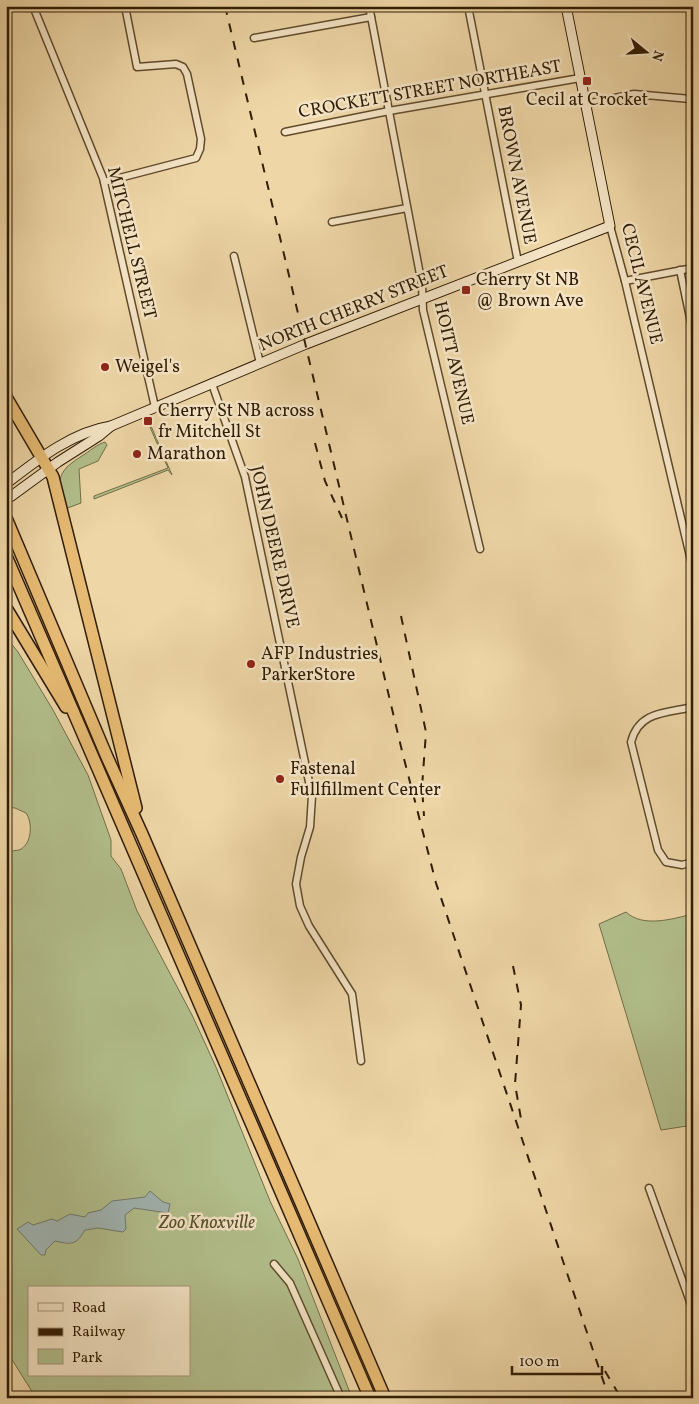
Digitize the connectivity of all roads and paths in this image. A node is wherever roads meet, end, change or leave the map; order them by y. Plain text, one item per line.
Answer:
1 (33, 6) edge
2 (125, 6) edge
3 (369, 6) edge
4 (468, 6) edge
5 (566, 6) edge
6 (371, 17) junction
7 (254, 38) dead end
8 (580, 78) junction
9 (693, 88) edge
10 (484, 94) junction
11 (691, 99) junction
12 (586, 104) junction
13 (389, 111) junction
14 (693, 116) edge
15 (285, 132) dead end
16 (104, 182) junction
17 (407, 208) junction
18 (332, 222) dead end
19 (610, 226) junction
20 (234, 256) dead end
21 (518, 262) junction
22 (693, 268) edge
23 (680, 270) junction
24 (625, 281) junction
25 (422, 300) junction
26 (693, 332) edge
27 (260, 363) junction
28 (212, 384) junction
29 (6, 397) edge
30 (155, 407) junction
31 (111, 426) junction
32 (42, 457) junction
33 (49, 468) junction
34 (6, 484) edge
35 (6, 500) edge
36 (7, 521) edge
37 (480, 549) dead end
38 (6, 556) edge
39 (693, 569) edge
40 (6, 608) edge
41 (693, 706) edge
42 (88, 744) junction
43 (142, 834) junction
44 (693, 862) edge
45 (360, 1061) dead end
46 (649, 1188) dead end
47 (274, 1264) dead end
48 (693, 1310) edge
49 (341, 1398) edge
50 (370, 1398) edge
51 (385, 1398) edge

1 - 16 street, MITCHELL STREET
2 - 16 street
3 - 6 street, HOITT AVENUE
4 - 10 street, BROWN AVENUE
5 - 8 street, CECIL AVENUE
6 - 7 street
6 - 13 street, HOITT AVENUE
8 - 10 street, CROCKETT STREET NORTHEAST
8 - 12 street, CECIL AVENUE
9 - 11 street
10 - 13 street, CROCKETT STREET NORTHEAST
10 - 21 street, BROWN AVENUE
11 - 12 street
11 - 14 street
12 - 19 street, CECIL AVENUE
13 - 15 street, CROCKETT STREET NORTHEAST
13 - 17 street, HOITT AVENUE
16 - 30 street, MITCHELL STREET
17 - 18 street
17 - 25 street, HOITT AVENUE
19 - 21 street, NORTH CHERRY STREET
19 - 24 street, CECIL AVENUE
20 - 27 street
21 - 25 street, NORTH CHERRY STREET
22 - 23 street
23 - 24 street
23 - 26 street
24 - 39 street, CECIL AVENUE
25 - 27 street, NORTH CHERRY STREET
25 - 37 street, HOITT AVENUE
27 - 28 street, NORTH CHERRY STREET
28 - 30 street, NORTH CHERRY STREET
28 - 45 street, JOHN DEERE DRIVE
29 - 32 highway
30 - 31 street, NORTH CHERRY STREET
31 - 32 street, NORTH CHERRY STREET
31 - 33 street, NORTH CHERRY STREET
32 - 33 highway
32 - 34 street, NORTH CHERRY STREET
33 - 35 street, NORTH CHERRY STREET
33 - 43 highway
36 - 43 highway
38 - 42 highway
40 - 42 highway
41 - 44 street
42 - 50 highway
43 - 51 highway
46 - 48 street
47 - 49 street

